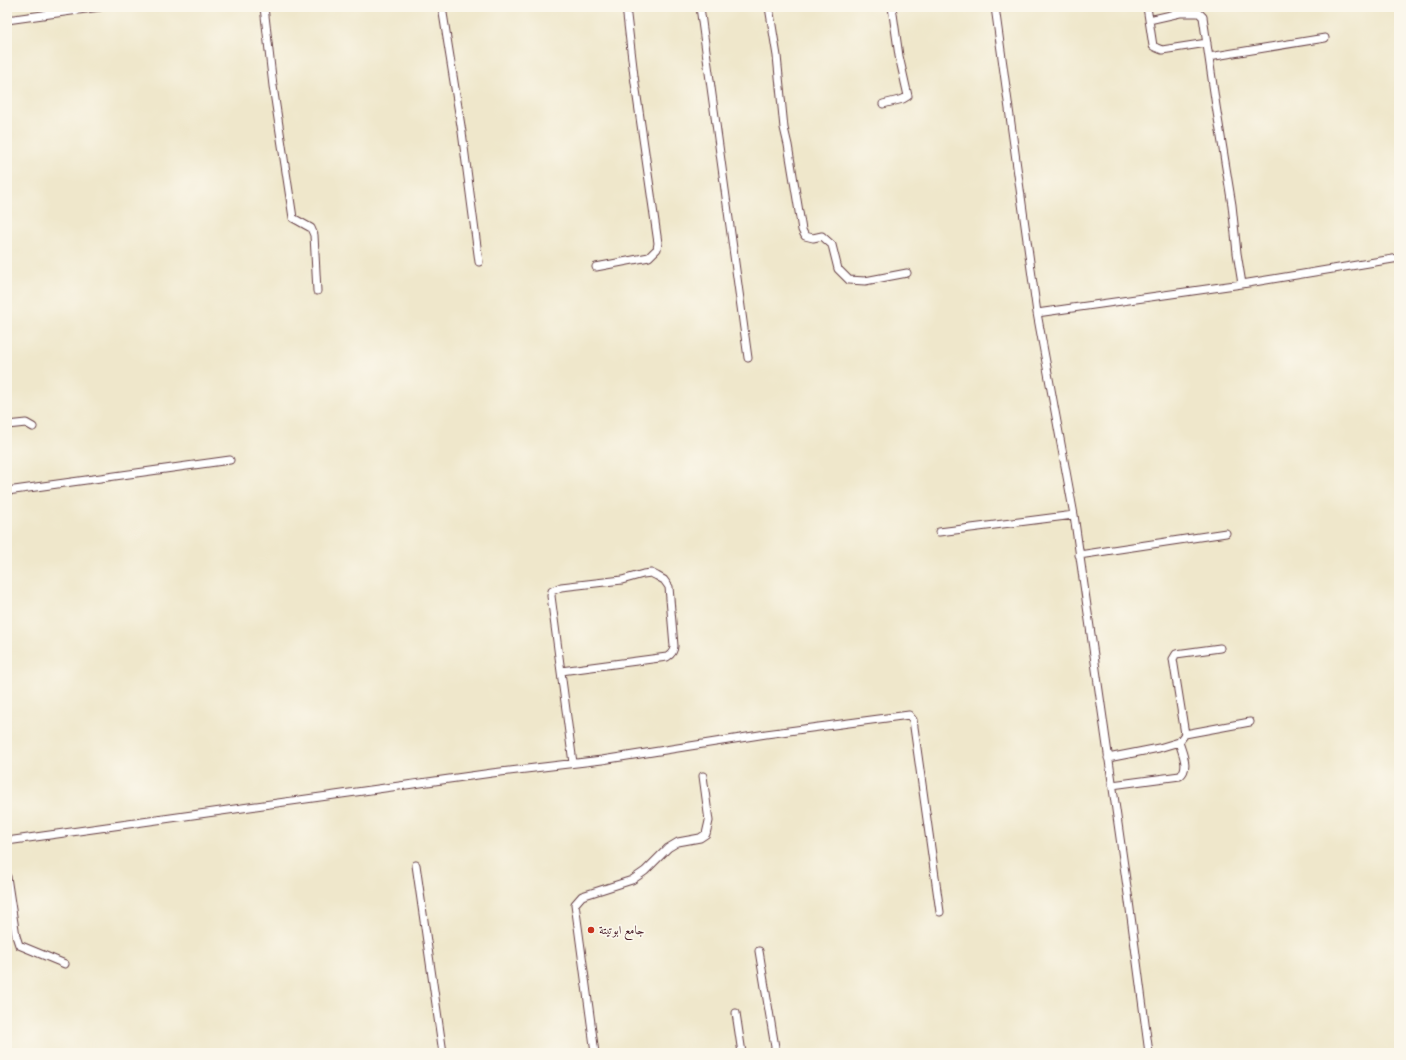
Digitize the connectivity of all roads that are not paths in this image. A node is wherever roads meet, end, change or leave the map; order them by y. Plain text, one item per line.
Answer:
1 (100, 7) edge
2 (264, 7) edge
3 (442, 7) edge
4 (626, 7) edge
5 (700, 7) edge
6 (769, 7) edge
7 (892, 7) edge
8 (995, 7) edge
9 (1147, 7) edge
10 (1179, 10) edge
11 (7, 20) edge
12 (1149, 20) junction
13 (1325, 38) dead end
14 (1207, 43) junction
15 (1209, 57) junction
16 (883, 104) dead end
17 (1399, 258) edge
18 (479, 262) dead end
19 (596, 267) dead end
20 (907, 273) dead end
21 (1242, 284) junction
22 (317, 291) dead end
23 (1037, 313) junction
24 (748, 358) dead end
25 (7, 425) edge
26 (33, 427) dead end
27 (230, 460) dead end
28 (7, 491) edge
29 (1074, 515) junction
30 (939, 532) dead end
31 (1226, 533) dead end
32 (1079, 555) junction
33 (1220, 648) dead end
34 (561, 671) junction
35 (1250, 722) dead end
36 (1185, 734) junction
37 (1179, 742) junction
38 (1108, 758) junction
39 (573, 763) junction
40 (703, 776) dead end
41 (1112, 785) junction
42 (7, 841) edge
43 (416, 865) dead end
44 (7, 877) edge
45 (940, 912) dead end
46 (759, 951) dead end
47 (65, 964) dead end
48 (736, 1012) dead end
49 (443, 1053) edge
50 (595, 1053) edge
51 (742, 1053) edge
52 (776, 1053) edge
53 (1149, 1053) edge

1 - 11 street
2 - 22 street
3 - 18 street
4 - 19 street
5 - 24 street
6 - 20 street
7 - 16 street
8 - 23 street
9 - 12 street
10 - 12 street
10 - 14 street
12 - 14 street
13 - 15 street
14 - 15 street
15 - 21 street
17 - 21 street
21 - 23 street
23 - 29 street
25 - 26 street
27 - 28 street
29 - 30 street
29 - 32 street
31 - 32 street
32 - 38 street
33 - 36 street
34 - 34 street
34 - 39 street
35 - 36 street
36 - 37 street
37 - 38 street
37 - 41 street
38 - 41 street
39 - 42 street
39 - 45 street
40 - 50 street
41 - 53 street
43 - 49 street
44 - 47 street
46 - 52 street
48 - 51 street

